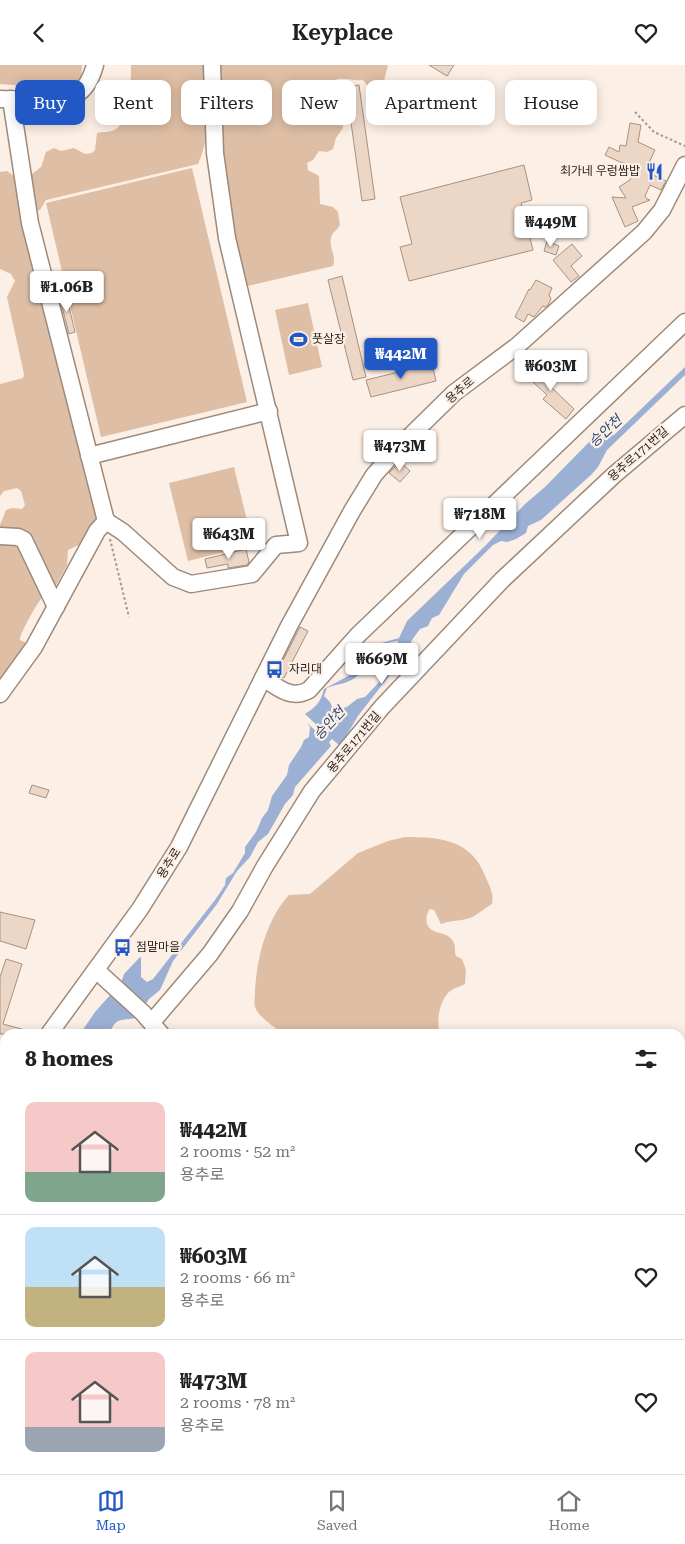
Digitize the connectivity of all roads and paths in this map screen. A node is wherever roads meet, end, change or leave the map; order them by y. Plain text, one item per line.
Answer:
1 (95, 65) edge
2 (212, 65) edge
3 (6, 99) edge
4 (635, 112) dead end
5 (685, 146) edge
6 (685, 165) edge
7 (685, 322) edge
8 (269, 411) junction
9 (685, 415) edge
10 (89, 455) junction
11 (106, 521) junction
12 (0, 535) edge
13 (56, 607) junction
14 (129, 617) dead end
15 (263, 677) junction
16 (0, 694) edge
17 (101, 974) junction
18 (152, 1023) edge
19 (53, 1029) edge

1 - 3 street
2 - 8 street
3 - 10 street
4 - 5 path
6 - 15 street, 용추로
7 - 15 street
8 - 10 street
8 - 11 street
9 - 18 street, 용추로171번길
10 - 11 street
11 - 13 street
11 - 14 path
12 - 13 street
13 - 16 street
15 - 17 street, 용추로
17 - 18 street
17 - 19 street, 용추로

